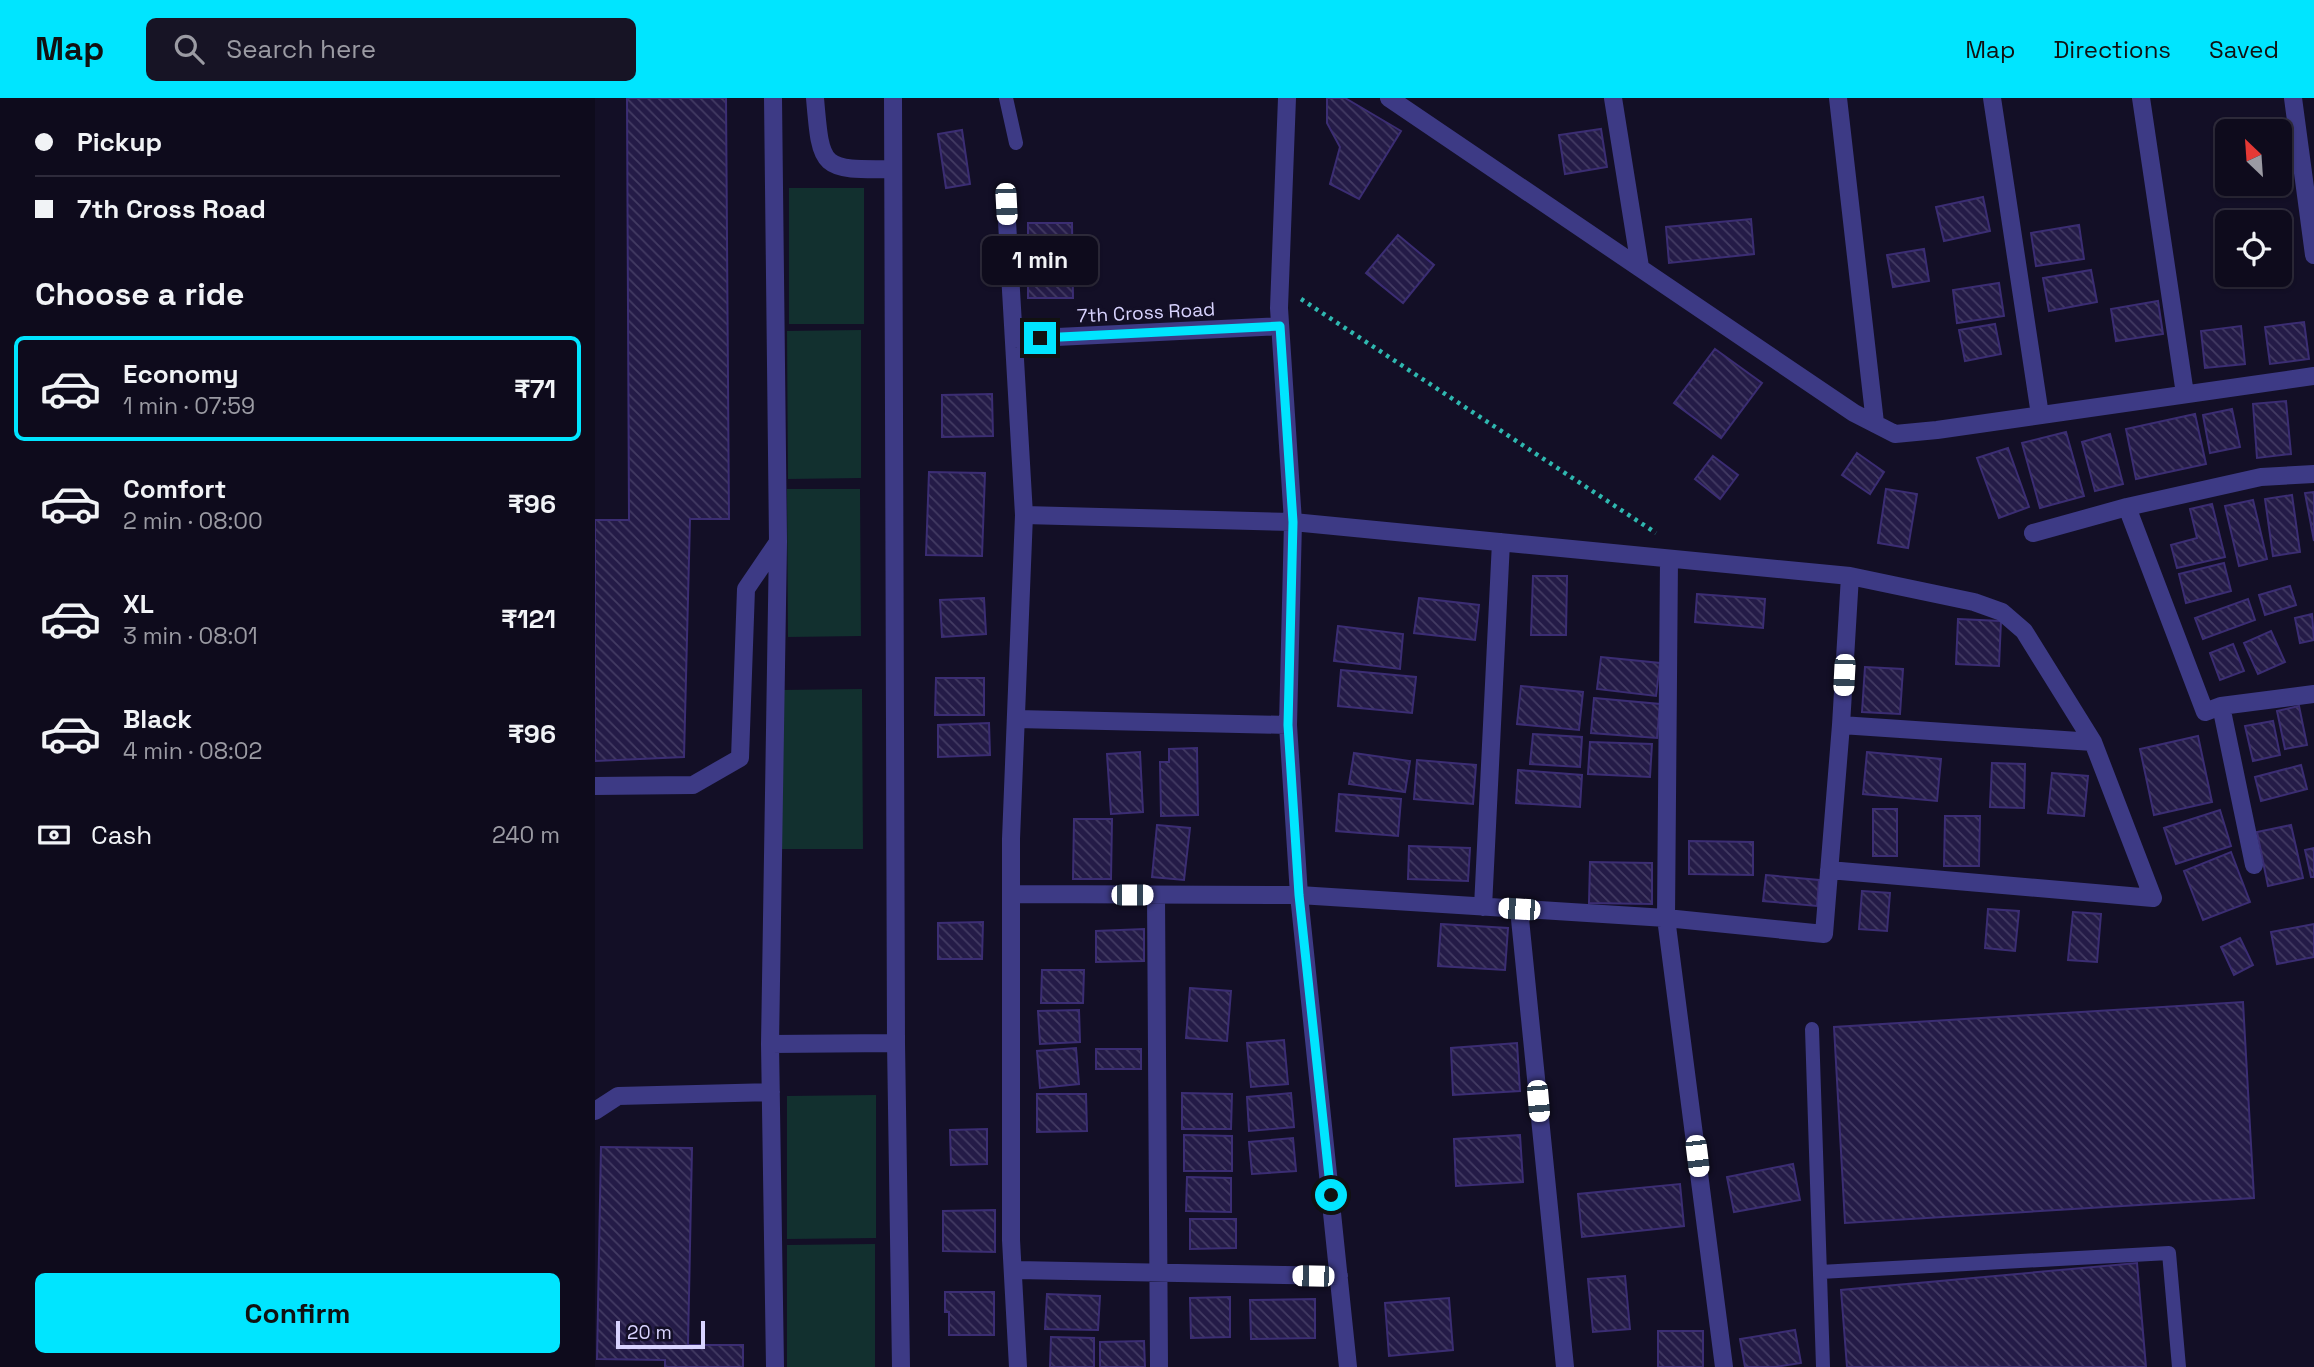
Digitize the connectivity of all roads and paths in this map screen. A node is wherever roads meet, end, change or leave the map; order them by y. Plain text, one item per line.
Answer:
1 (773, 98) edge
2 (815, 98) edge
3 (893, 98) edge
4 (1006, 98) edge
5 (1287, 98) edge
6 (1389, 98) edge
7 (1613, 98) edge
8 (1838, 98) edge
9 (1992, 98) edge
10 (2141, 98) edge
11 (2293, 98) edge
12 (1016, 143) dead end
13 (893, 169) junction
14 (1006, 204) dead end
15 (2314, 255) edge
16 (1640, 267) junction
17 (1280, 285) junction
18 (1280, 326) junction
19 (1014, 339) junction
20 (2314, 376) edge
21 (2185, 394) junction
22 (2040, 415) junction
23 (1875, 423) junction
24 (2314, 474) edge
25 (2127, 507) junction
26 (1024, 515) junction
27 (1293, 522) junction
28 (2033, 533) dead end
29 (1665, 539) dead end
30 (778, 542) junction
31 (1501, 542) junction
32 (1669, 559) junction
33 (1850, 576) junction
34 (2314, 694) edge
35 (2221, 706) junction
36 (1016, 719) junction
37 (1288, 725) junction
38 (1841, 725) junction
39 (2093, 742) junction
40 (595, 786) edge
41 (2254, 865) dead end
42 (1829, 870) junction
43 (1011, 894) junction
44 (1156, 895) junction
45 (1299, 895) junction
46 (1483, 907) junction
47 (1519, 909) junction
48 (1666, 918) junction
49 (1812, 1029) dead end
50 (896, 1042) junction
51 (770, 1044) junction
52 (771, 1092) junction
53 (595, 1111) edge
54 (1013, 1270) junction
55 (1820, 1272) junction
56 (1157, 1273) junction
57 (1339, 1276) junction
58 (775, 1367) edge
59 (901, 1367) edge
60 (1018, 1367) edge
61 (1159, 1367) edge
62 (1348, 1367) edge
63 (1565, 1367) edge
64 (1724, 1367) edge
65 (1823, 1367) edge
66 (2179, 1367) edge

1 - 30 street
2 - 13 street
3 - 13 street
4 - 12 lane
5 - 17 street
6 - 16 street
7 - 16 street
8 - 23 street
9 - 22 street
10 - 21 street
11 - 15 street
13 - 50 street
14 - 19 street
16 - 23 street
17 - 18 street
17 - 29 path
18 - 19 street, 7th Cross Road
18 - 27 street
19 - 26 street
20 - 21 street
21 - 22 street
22 - 23 street
24 - 25 street
25 - 28 street
25 - 35 street
26 - 27 street
26 - 36 street
27 - 31 street
27 - 37 street
30 - 40 street
30 - 51 street
31 - 32 street
31 - 46 street
32 - 33 street
32 - 48 street
33 - 38 street
33 - 39 street
34 - 35 street
35 - 41 street
36 - 37 street
36 - 43 street
37 - 45 street
38 - 39 street
38 - 42 street
39 - 42 street
42 - 48 street
43 - 44 street
43 - 54 street
44 - 45 street
44 - 56 street
45 - 46 street
45 - 57 street
46 - 47 street
47 - 48 street
47 - 63 street
48 - 64 street
49 - 55 lane
50 - 51 street
50 - 59 street
51 - 52 street
52 - 53 street
52 - 58 street
54 - 56 street
54 - 60 street
55 - 65 lane
55 - 66 lane
56 - 57 street
56 - 61 street
57 - 62 street

